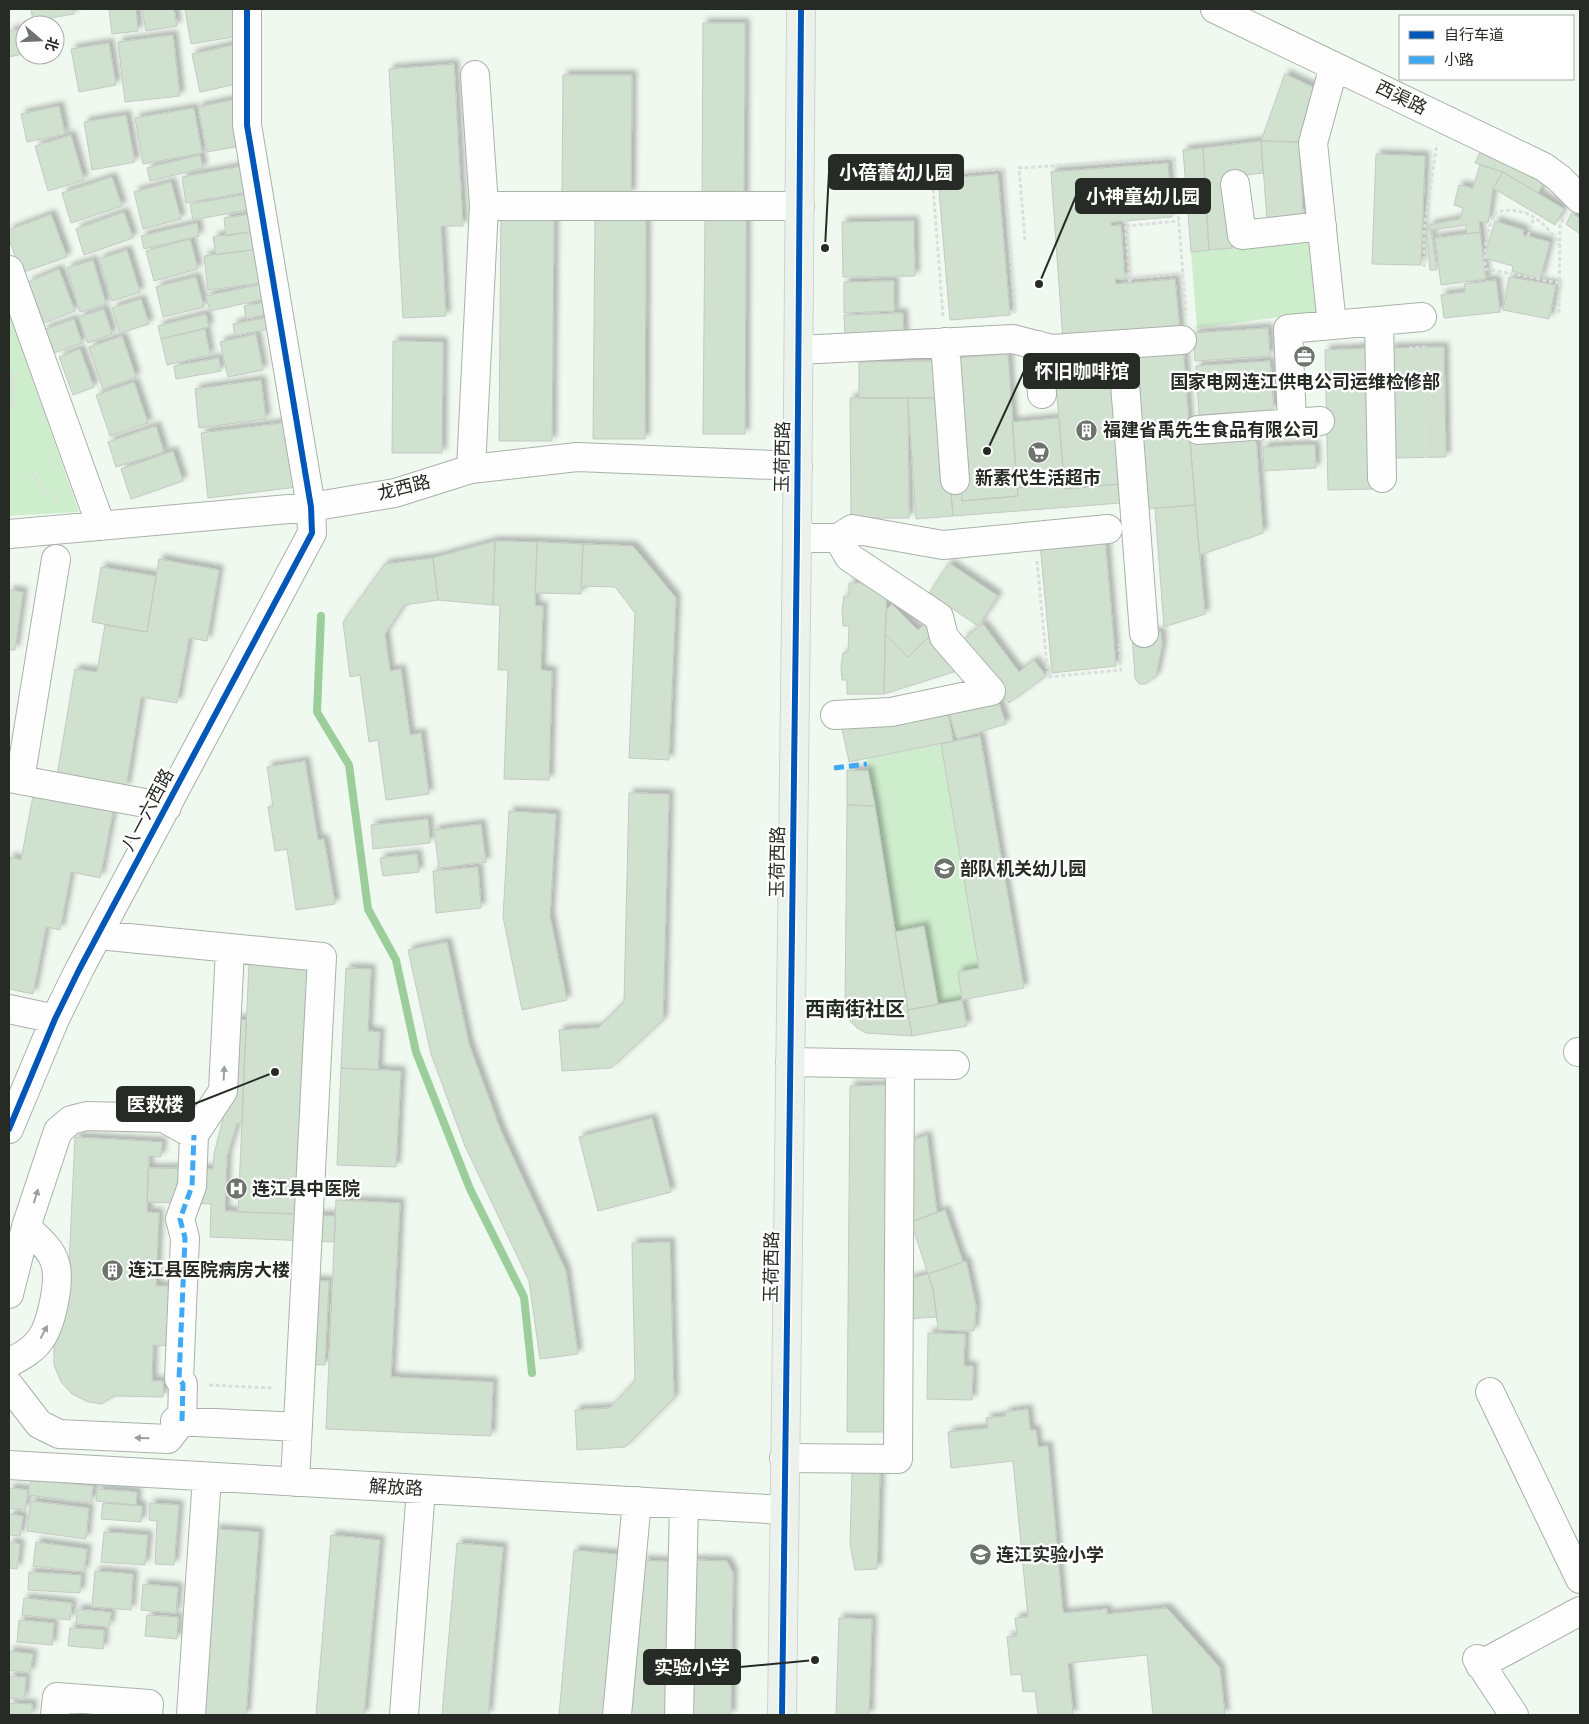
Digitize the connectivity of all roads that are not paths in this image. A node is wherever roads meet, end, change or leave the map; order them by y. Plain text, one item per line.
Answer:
1 (247, 9) edge
2 (801, 9) edge
3 (1215, 9) edge
4 (1334, 66) junction
5 (475, 75) dead end
6 (1235, 184) dead end
7 (1580, 199) edge
8 (484, 206) junction
9 (800, 206) junction
10 (1322, 226) junction
11 (9, 270) edge
12 (1422, 317) dead end
13 (1380, 321) junction
14 (1332, 325) junction
15 (1182, 340) road end
16 (945, 342) junction
17 (1122, 344) junction
18 (1038, 345) junction
19 (799, 350) junction
20 (1042, 394) dead end
21 (1320, 421) dead end
22 (1292, 422) junction
23 (1198, 430) dead end
24 (798, 466) junction
25 (471, 469) junction
26 (1382, 478) dead end
27 (955, 480) dead end
28 (311, 507) junction
29 (101, 526) junction
30 (1108, 529) dead end
31 (9, 534) edge
32 (797, 538) junction
33 (838, 538) junction
34 (56, 559) dead end
35 (1144, 633) dead end
36 (835, 714) dead end
37 (14, 779) edge
38 (167, 807) junction
39 (98, 935) junction
40 (230, 949) junction
41 (9, 1009) edge
42 (55, 1019) junction
43 (790, 1062) junction
44 (900, 1064) junction
45 (955, 1065) dead end
46 (9, 1129) edge
47 (194, 1135) junction
48 (26, 1227) junction
49 (9, 1294) edge
50 (9, 1363) edge
51 (9, 1385) edge
52 (1490, 1392) dead end
53 (178, 1421) junction
54 (298, 1427) junction
55 (784, 1458) junction
56 (9, 1465) edge
57 (207, 1477) junction
58 (295, 1482) junction
59 (421, 1489) junction
60 (637, 1501) junction
61 (684, 1504) junction
62 (784, 1510) junction
63 (1580, 1579) edge
64 (1580, 1611) edge
65 (55, 1715) edge
66 (148, 1715) edge
67 (191, 1715) edge
68 (404, 1715) edge
69 (617, 1715) edge
70 (680, 1715) edge
71 (782, 1715) edge
72 (1514, 1715) edge

1 - 28 street, 八一六西路
2 - 9 main road, 玉荷西路
3 - 4 street, 西渠路
4 - 7 street, 西渠路
4 - 10 street
5 - 8 street
6 - 10 street
8 - 9 street
8 - 25 street
9 - 19 main road, 玉荷西路
10 - 14 street
11 - 29 street
12 - 13 street
13 - 14 street
13 - 26 street
14 - 22 street
15 - 17 street
16 - 18 street
16 - 19 street
16 - 27 street
17 - 18 street
17 - 35 street
18 - 20 street
19 - 24 main road, 玉荷西路
21 - 22 street
22 - 23 street
24 - 25 street, 龙西路
24 - 32 main road, 玉荷西路
25 - 28 street, 龙西路
28 - 29 street, 龙西路
28 - 38 street, 八一六西路
29 - 31 street, 龙西路
30 - 33 street
32 - 33 street
32 - 43 main road, 玉荷西路
33 - 36 street
34 - 37 street
37 - 38 street
38 - 39 street, 八一六西路
39 - 40 street
39 - 42 street, 八一六西路
47 -> 40 street
40 - 54 street
41 - 42 street
42 - 46 street, 八一六西路
43 - 44 street
43 - 55 main road, 玉荷西路
44 - 45 street
44 - 55 street
48 -> 47 street
47 - 53 street
48 - 49 street
50 -> 48 street
53 -> 51 street
52 - 63 street
53 - 54 street
54 - 58 street
55 - 62 main road, 玉荷西路
56 - 57 street, 解放路
57 - 58 street, 解放路
57 - 67 street
58 - 59 street, 解放路
59 - 60 street, 解放路
59 - 68 street
60 - 61 street, 解放路
60 - 69 street
61 - 62 street, 解放路
61 - 70 street
62 - 71 main road, 玉荷西路
64 - 72 street
65 - 66 street

